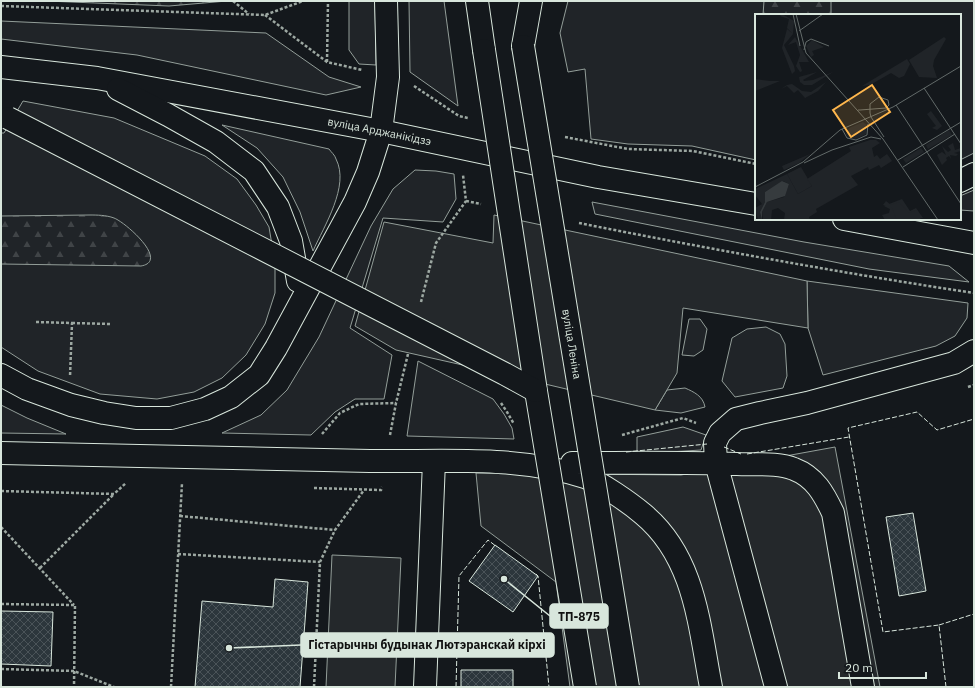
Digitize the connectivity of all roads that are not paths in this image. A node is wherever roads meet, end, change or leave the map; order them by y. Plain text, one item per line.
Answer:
1 (386, 1) edge
2 (477, 1) edge
3 (517, 1) edge
4 (531, 1) edge
5 (523, 46) junction
6 (1, 67) edge
7 (97, 78) junction
8 (5, 117) edge
9 (381, 131) junction
10 (974, 174) edge
11 (961, 180) edge
12 (755, 204) edge
13 (850, 220) edge
14 (974, 242) edge
15 (295, 314) junction
16 (974, 351) edge
17 (1, 375) edge
18 (536, 391) junction
19 (1, 453) edge
20 (434, 462) junction
21 (513, 462) junction
22 (716, 463) junction
23 (424, 687) edge
24 (585, 687) edge
25 (628, 687) edge
26 (711, 687) edge
27 (776, 687) edge
28 (863, 687) edge

1 - 9 main road
2 - 18 main road, bridge
3 - 5 main road, вуліца Леніна
4 - 5 main road
5 - 25 main road, вуліца Леніна, bridge
6 - 7 main road, вуліца Арджанікідзэ
7 - 9 main road, вуліца Арджанікідзэ
7 - 15 main road
8 - 18 main road, bridge
9 - 12 main road, вуліца Арджанікідзэ
9 - 15 main road
10 - 11 main road
13 - 14 main road
15 - 17 main road
16 - 22 main road
18 - 24 main road, bridge
19 - 20 main road
20 - 21 main road
20 - 23 main road
21 - 22 main road
21 - 26 main road
22 - 27 main road
22 - 28 main road

